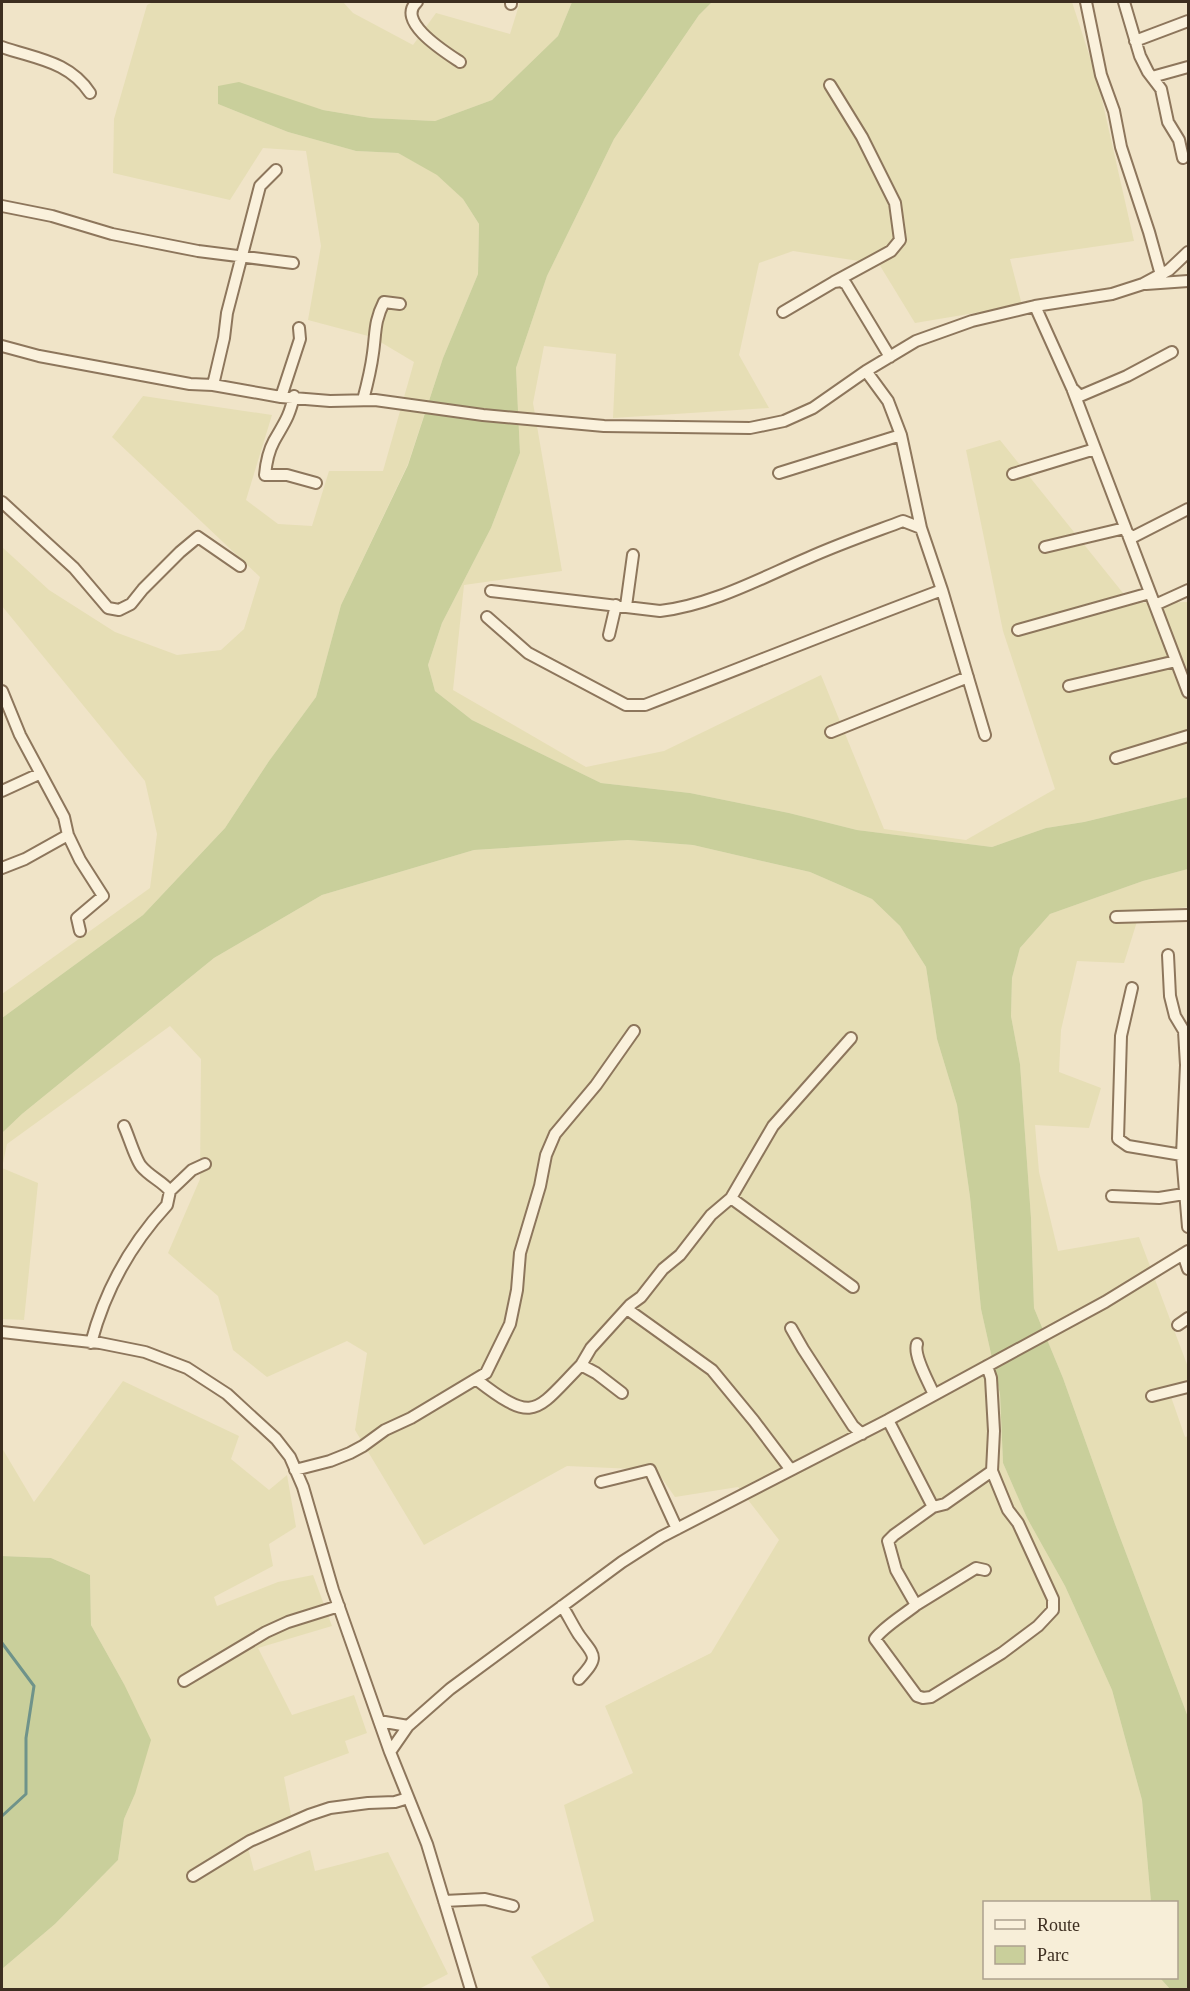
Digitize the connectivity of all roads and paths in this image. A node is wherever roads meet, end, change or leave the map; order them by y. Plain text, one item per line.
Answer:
1 (417, 2) edge
2 (1086, 2) edge
3 (1124, 2) edge
4 (1188, 21) edge
5 (1135, 41) junction
6 (2, 47) edge
7 (460, 62) dead end
8 (1188, 67) edge
9 (1152, 77) junction
10 (830, 85) dead end
11 (90, 93) dead end
12 (1184, 158) dead end
13 (276, 170) dead end
14 (2, 206) edge
15 (1188, 252) edge
16 (243, 255) junction
17 (293, 263) dead end
18 (1161, 274) junction
19 (1188, 281) edge
20 (834, 282) junction
21 (1143, 284) junction
22 (400, 304) dead end
23 (1035, 306) junction
24 (783, 312) dead end
25 (299, 328) dead end
26 (2, 346) edge
27 (1172, 352) dead end
28 (890, 357) junction
29 (866, 371) junction
30 (213, 385) junction
31 (1072, 388) junction
32 (294, 396) junction
33 (281, 397) junction
34 (363, 400) junction
35 (901, 435) junction
36 (1095, 449) junction
37 (779, 473) dead end
38 (1013, 474) dead end
39 (316, 483) dead end
40 (2, 502) edge
41 (1188, 509) edge
42 (921, 528) junction
43 (1126, 530) junction
44 (1045, 547) dead end
45 (633, 555) dead end
46 (240, 566) dead end
47 (942, 590) junction
48 (1188, 590) edge
49 (491, 591) dead end
50 (1150, 593) junction
51 (621, 605) junction
52 (1155, 605) junction
53 (487, 617) dead end
54 (1018, 630) dead end
55 (609, 635) dead end
56 (1176, 661) junction
57 (968, 677) junction
58 (1069, 686) dead end
59 (2, 691) edge
60 (1188, 692) edge
61 (831, 732) dead end
62 (985, 735) dead end
63 (1188, 736) edge
64 (1116, 758) dead end
65 (39, 774) junction
66 (2, 791) edge
67 (68, 835) junction
68 (2, 868) edge
69 (1188, 915) edge
70 (1116, 917) dead end
71 (80, 931) dead end
72 (1168, 955) dead end
73 (1132, 988) dead end
74 (634, 1031) dead end
75 (851, 1038) dead end
76 (124, 1126) dead end
77 (1182, 1155) junction
78 (205, 1164) dead end
79 (170, 1191) junction
80 (1184, 1194) junction
81 (1112, 1196) dead end
82 (731, 1198) junction
83 (1188, 1227) edge
84 (1186, 1253) edge
85 (1188, 1269) edge
86 (853, 1287) dead end
87 (627, 1309) junction
88 (1188, 1318) edge
89 (1178, 1325) dead end
90 (791, 1328) dead end
91 (2, 1332) edge
92 (91, 1343) junction
93 (917, 1344) dead end
94 (581, 1365) junction
95 (987, 1366) junction
96 (477, 1380) junction
97 (1188, 1387) edge
98 (622, 1393) dead end
99 (934, 1395) junction
100 (1152, 1396) dead end
101 (888, 1420) junction
102 (862, 1434) junction
103 (296, 1470) junction
104 (791, 1470) junction
105 (992, 1471) junction
106 (601, 1482) dead end
107 (933, 1508) junction
108 (677, 1529) junction
109 (985, 1570) dead end
110 (916, 1605) junction
111 (339, 1606) junction
112 (562, 1606) junction
113 (579, 1679) dead end
114 (184, 1681) dead end
115 (379, 1721) junction
116 (408, 1726) junction
117 (390, 1752) junction
118 (408, 1798) junction
119 (193, 1876) dead end
120 (444, 1901) junction
121 (513, 1906) dead end
122 (471, 1989) edge

1 - 7 street
2 - 18 street
3 - 5 street
4 - 5 street
5 - 9 street
6 - 11 street
8 - 9 street
9 - 12 street
10 - 20 street
13 - 16 street
14 - 16 street
15 - 18 street
16 - 17 street
16 - 30 street
18 - 21 street
19 - 21 street
20 - 24 street
20 - 28 street
21 - 23 street
22 - 34 street
23 - 28 street
23 - 31 street
25 - 33 street
26 - 30 street
27 - 31 street
28 - 29 street
29 - 34 street
29 - 35 street
30 - 33 street
31 - 36 street
32 - 33 street
32 - 34 street
32 - 39 street
35 - 37 street
35 - 42 street
36 - 38 street
36 - 43 street
40 - 46 street
41 - 43 street
42 - 47 street
42 - 51 street
43 - 44 street
43 - 50 street
45 - 51 street
47 - 53 street
47 - 57 street
48 - 52 street
49 - 51 street
50 - 52 street
50 - 54 street
51 - 55 street
52 - 56 street
56 - 58 street
56 - 60 street
57 - 61 street
57 - 62 street
59 - 65 street
63 - 64 street
65 - 66 street
65 - 67 street
67 - 68 street
67 - 71 street
69 - 70 street
72 - 77 street
73 - 77 street
74 - 96 street
75 - 82 street
76 - 79 street
77 - 80 street
78 - 79 street
79 - 92 street
80 - 81 street
80 - 83 street
82 - 86 street
82 - 87 street
84 - 85 street
84 - 95 street
87 - 94 street
87 - 104 street
88 - 89 street
90 - 102 street
91 - 92 street
92 - 103 street
93 - 99 street
94 - 96 street
94 - 98 street
95 - 99 street
95 - 105 street
96 - 103 street
97 - 100 street
99 - 101 street
101 - 102 street
101 - 107 street
102 - 104 street
103 - 111 street
104 - 108 street
105 - 107 street
105 - 110 street
106 - 108 street
107 - 110 street
108 - 112 street
109 - 110 street
111 - 114 street
111 - 115 street
112 - 113 street
112 - 116 street
115 - 116 street
115 - 117 street
116 - 117 street
117 - 118 street
118 - 119 street
118 - 120 street
120 - 121 street
120 - 122 street

